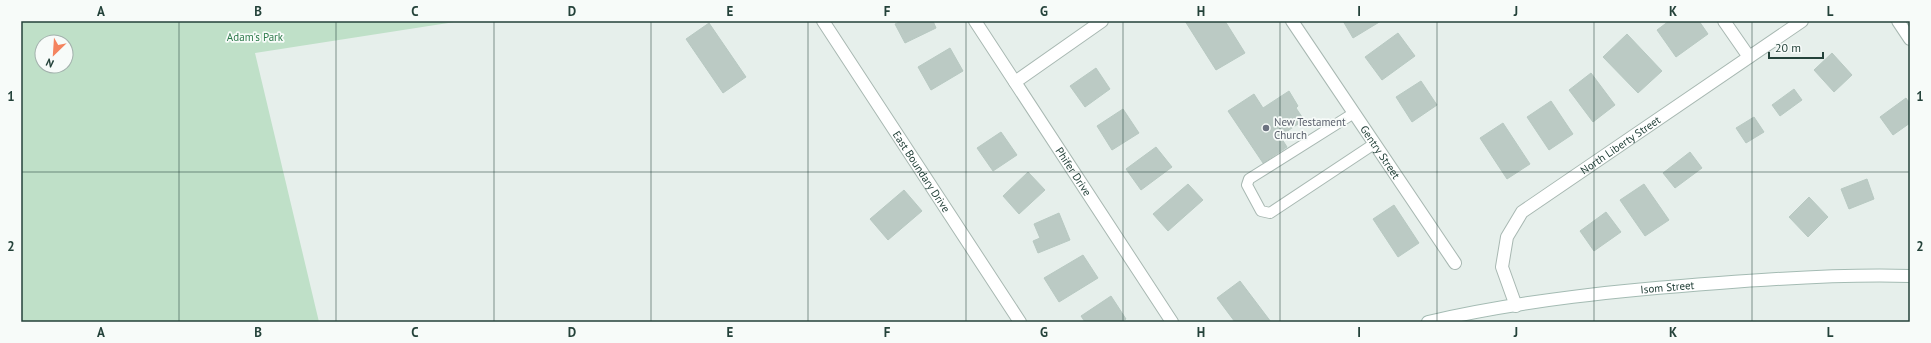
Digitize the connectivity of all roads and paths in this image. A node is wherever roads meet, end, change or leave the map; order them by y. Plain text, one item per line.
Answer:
1 (823, 21) edge
2 (975, 21) edge
3 (1102, 21) edge
4 (1292, 21) edge
5 (1724, 21) edge
6 (1802, 21) edge
7 (1898, 21) edge
8 (1910, 39) edge
9 (1749, 57) junction
10 (1015, 82) junction
11 (1354, 113) junction
12 (1374, 144) junction
13 (1455, 263) dead end
14 (1910, 276) edge
15 (1516, 306) junction
16 (1020, 322) edge
17 (1172, 322) edge
18 (1428, 322) edge

1 - 16 street, East Boundary Drive
2 - 10 street, Phifer Drive
3 - 10 street
4 - 11 street, Gentry Street
5 - 9 street
6 - 9 street, North Liberty Street
7 - 8 street
9 - 15 street, North Liberty Street
10 - 17 street, Phifer Drive
11 - 12 street, Gentry Street
11 - 12 lane
12 - 13 street, Gentry Street
14 - 15 street, Isom Street
15 - 18 street, Isom Street

